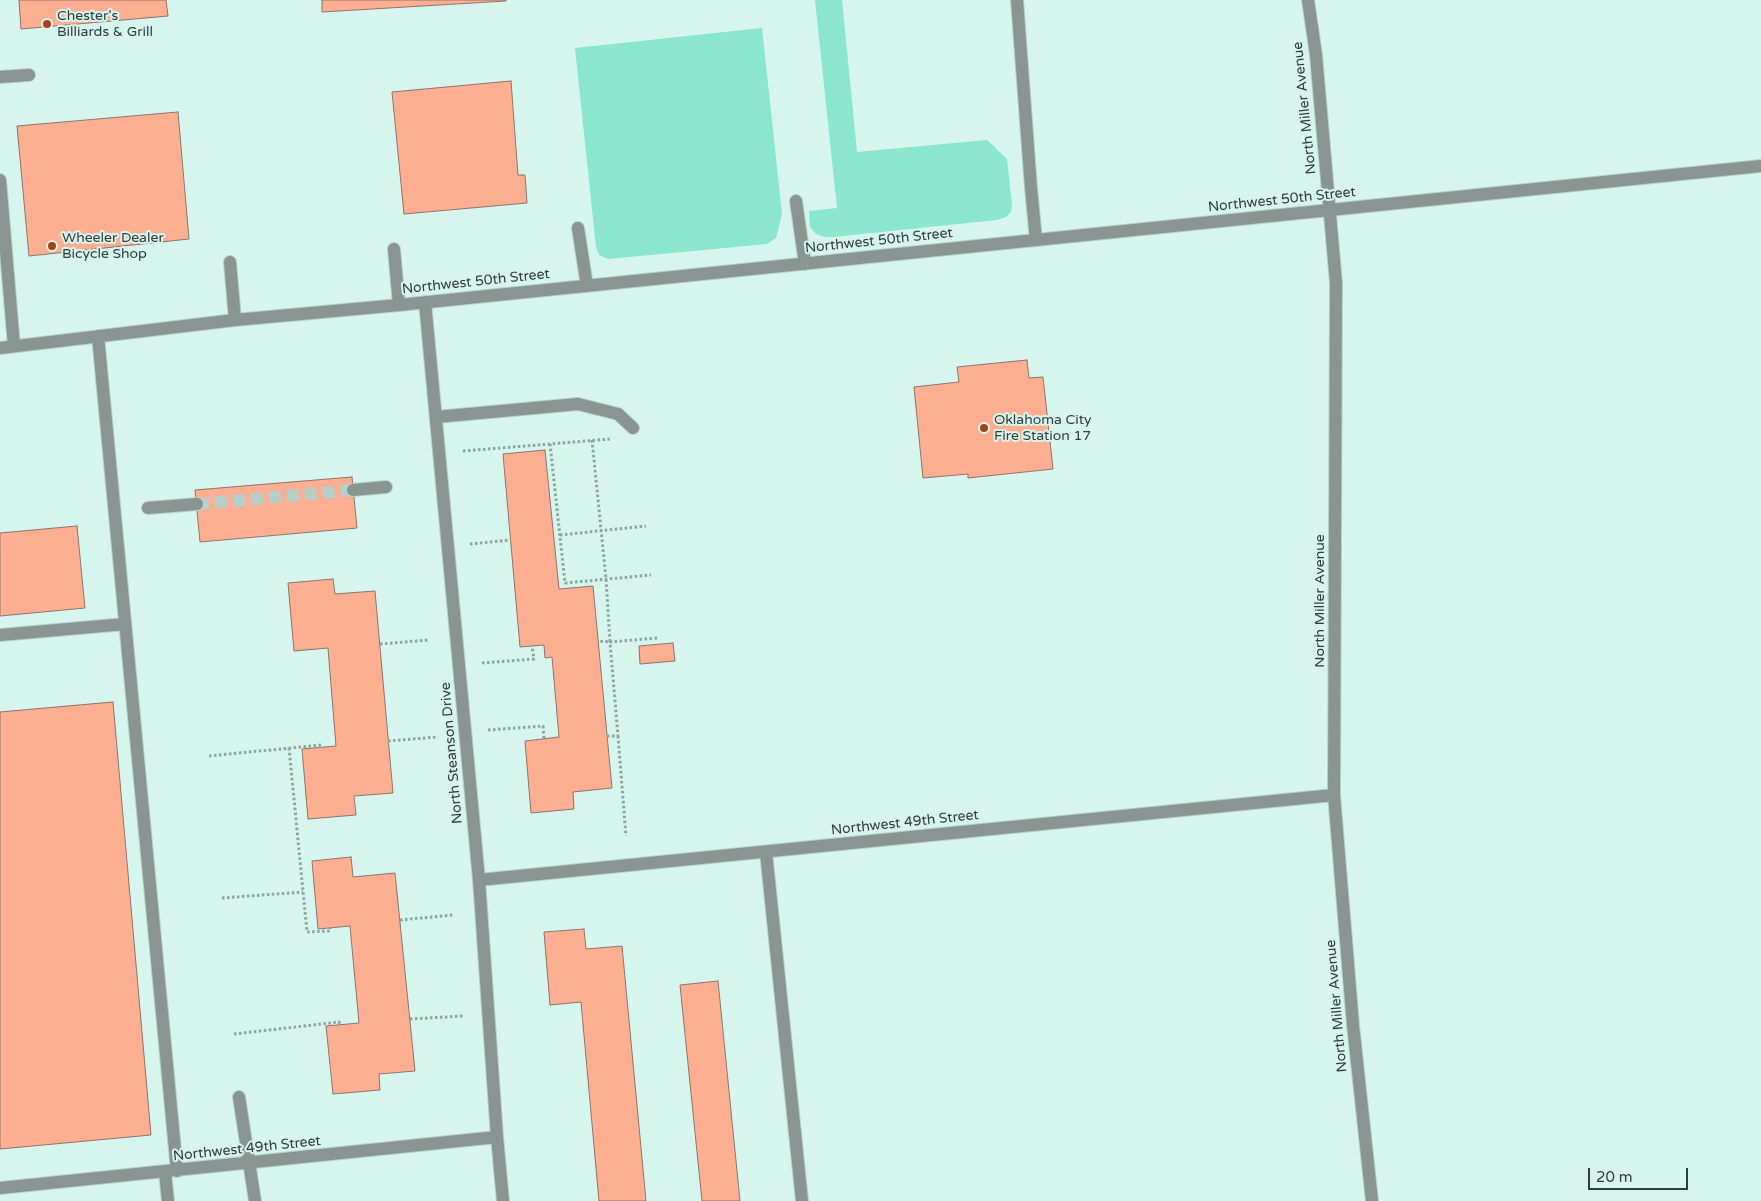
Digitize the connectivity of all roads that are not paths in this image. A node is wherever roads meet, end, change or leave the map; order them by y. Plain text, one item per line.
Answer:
1 (1017, 0) edge
2 (1308, 0) edge
3 (29, 75) dead end
4 (0, 77) edge
5 (1761, 166) edge
6 (0, 180) edge
7 (796, 201) dead end
8 (1330, 211) junction
9 (578, 228) dead end
10 (1036, 240) junction
11 (394, 248) dead end
12 (230, 262) dead end
13 (805, 264) junction
14 (587, 286) junction
15 (425, 302) junction
16 (400, 305) junction
17 (235, 320) junction
18 (98, 336) junction
19 (14, 346) junction
20 (0, 348) edge
21 (436, 417) junction
22 (633, 428) dead end
23 (386, 487) dead end
24 (353, 490) tunnel mouth
25 (197, 504) tunnel mouth
26 (148, 508) dead end
27 (125, 624) junction
28 (0, 635) edge
29 (1334, 795) junction
30 (766, 852) junction
31 (479, 880) junction
32 (239, 1097) dead end
33 (497, 1138) junction
34 (250, 1164) junction
35 (171, 1171) junction
36 (0, 1188) edge
37 (168, 1201) edge
38 (255, 1201) edge
39 (503, 1201) edge
40 (802, 1201) edge
41 (1372, 1201) edge

1 - 10 street
2 - 8 street, North Miller Avenue
3 - 4 street
5 - 8 street, Northwest 50th Street
6 - 19 street
7 - 13 street
8 - 10 street, Northwest 50th Street
8 - 29 street, North Miller Avenue
9 - 14 street
10 - 13 street, Northwest 50th Street
11 - 16 street
12 - 17 street
13 - 14 street, Northwest 50th Street
14 - 15 street, Northwest 50th Street
15 - 16 street, Northwest 50th Street
15 - 21 street, North Steanson Drive
16 - 17 street, Northwest 50th Street
17 - 18 street, Northwest 50th Street
18 - 19 street, Northwest 50th Street
18 - 27 street
19 - 20 street, Northwest 50th Street
21 - 22 street
21 - 31 street, North Steanson Drive
23 - 24 street
25 - 26 street
27 - 28 street
27 - 35 street
29 - 30 street, Northwest 49th Street
29 - 41 street, North Miller Avenue
30 - 31 street, Northwest 49th Street
30 - 40 street
31 - 33 street, North Steanson Drive
32 - 34 street
33 - 34 street, Northwest 49th Street
33 - 39 street, North Steanson Drive
34 - 35 street, Northwest 49th Street
34 - 38 street
35 - 36 street, Northwest 49th Street
35 - 37 street

